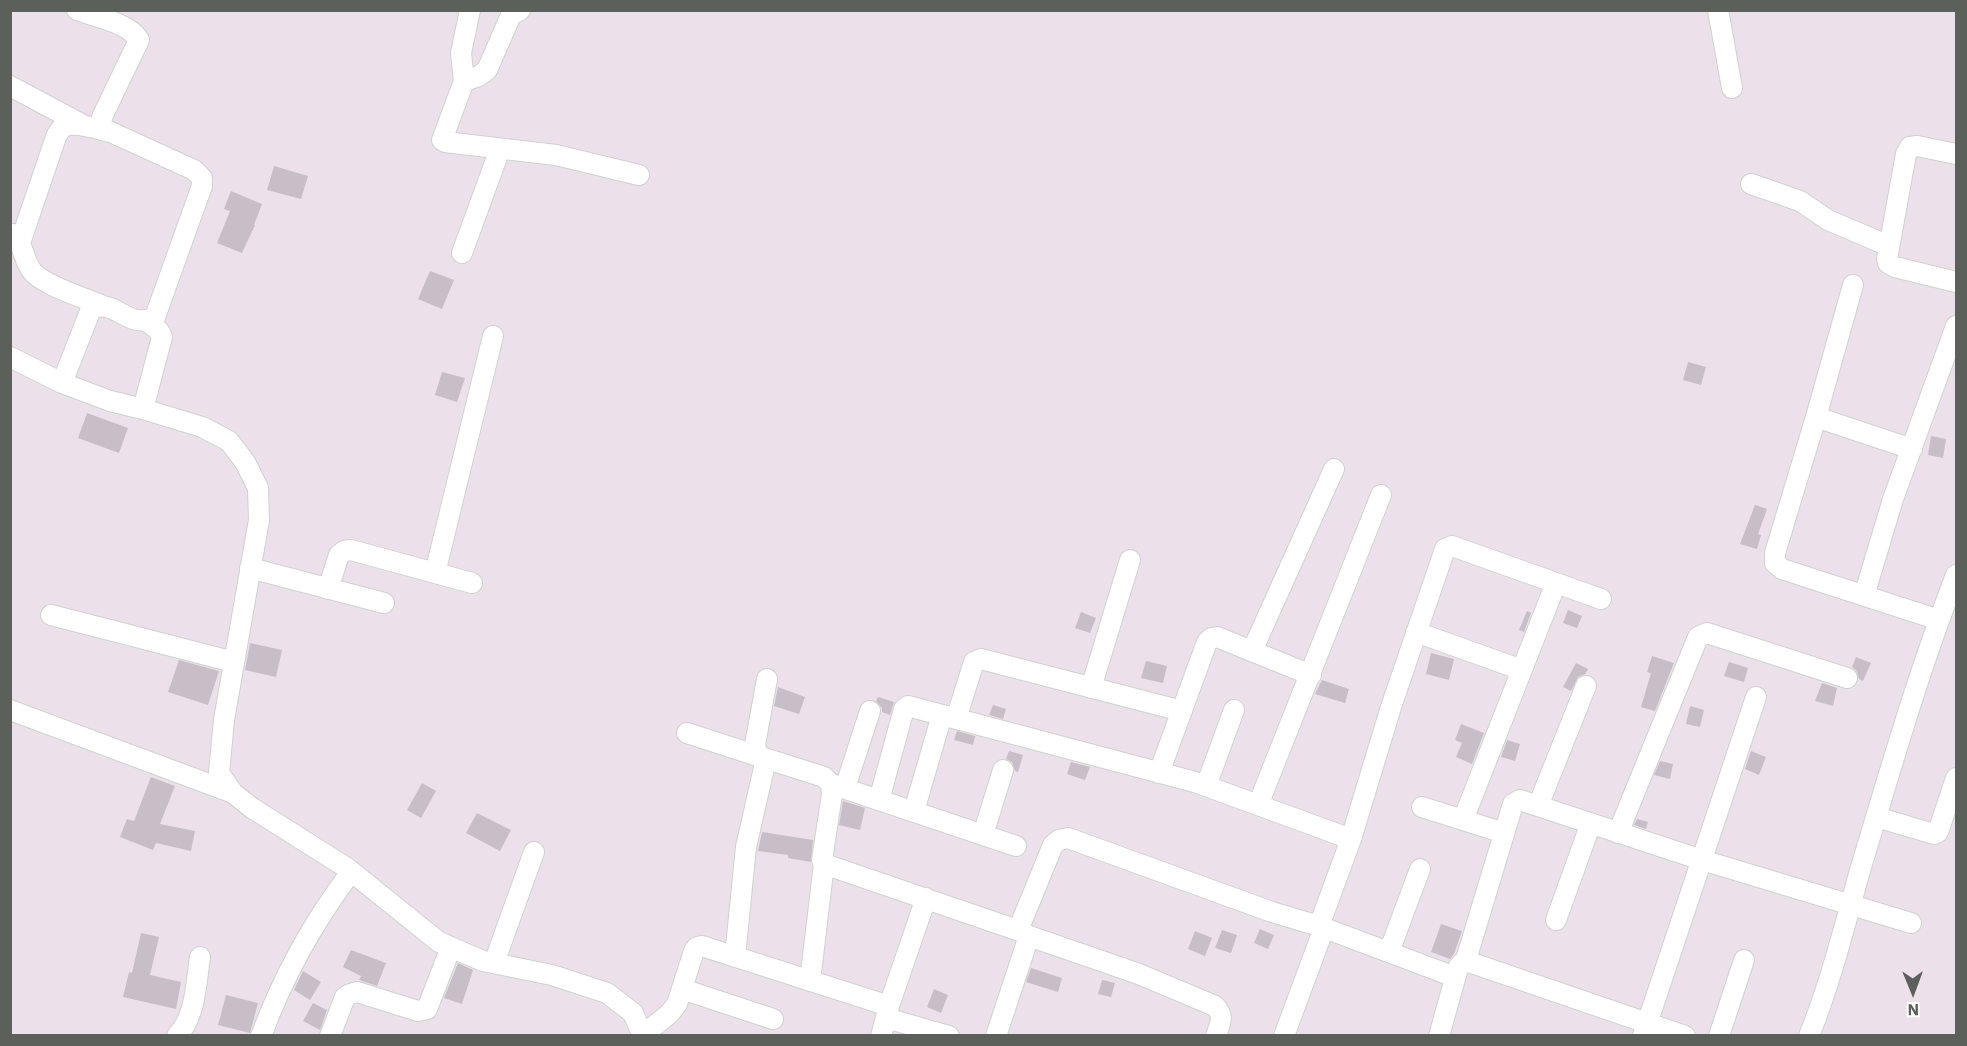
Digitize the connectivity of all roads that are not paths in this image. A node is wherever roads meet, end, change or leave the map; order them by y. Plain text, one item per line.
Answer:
1 (77, 10) edge
2 (470, 10) edge
3 (520, 10) edge
4 (1718, 10) edge
5 (464, 81) junction
6 (10, 86) edge
7 (1732, 88) dead end
8 (87, 127) junction
9 (110, 132) junction
10 (500, 149) junction
11 (1956, 154) edge
12 (639, 175) dead end
13 (1751, 184) dead end
14 (15, 238) edge
15 (1889, 246) junction
16 (462, 253) dead end
17 (1956, 282) edge
18 (1853, 285) dead end
19 (103, 306) junction
20 (147, 321) junction
21 (1956, 326) edge
22 (493, 336) dead end
23 (10, 357) edge
24 (62, 383) junction
25 (143, 409) junction
26 (1816, 417) junction
27 (1912, 449) junction
28 (1334, 469) dead end
29 (1381, 495) dead end
30 (1130, 560) dead end
31 (250, 568) junction
32 (435, 573) junction
33 (1956, 575) edge
34 (472, 583) dead end
35 (1556, 583) junction
36 (328, 589) junction
37 (1864, 596) junction
38 (1601, 599) dead end
39 (384, 603) dead end
40 (51, 615) dead end
41 (1939, 620) junction
42 (1416, 632) junction
43 (1252, 651) junction
44 (234, 662) junction
45 (1522, 670) junction
46 (1311, 675) junction
47 (1847, 678) dead end
48 (767, 679) dead end
49 (1587, 686) dead end
50 (1091, 688) junction
51 (1756, 697) dead end
52 (10, 710) edge
53 (1234, 710) dead end
54 (870, 711) dead end
55 (1182, 711) junction
56 (949, 717) junction
57 (687, 733) dead end
58 (762, 757) junction
59 (1003, 770) dead end
60 (1159, 773) junction
61 (1956, 777) edge
62 (838, 786) junction
63 (1206, 786) junction
64 (233, 793) junction
65 (879, 800) junction
66 (1258, 805) junction
67 (1538, 806) junction
68 (1422, 807) dead end
69 (914, 812) junction
70 (1876, 817) junction
71 (1463, 820) junction
72 (1591, 823) junction
73 (1504, 833) junction
74 (1618, 833) junction
75 (983, 835) junction
76 (1351, 839) junction
77 (1016, 846) dead end
78 (534, 852) dead end
79 (1702, 860) junction
80 (824, 864) junction
81 (1420, 869) dead end
82 (351, 872) junction
83 (926, 898) junction
84 (1851, 904) junction
85 (1556, 920) dead end
86 (1911, 923) dead end
87 (1321, 927) junction
88 (1024, 933) junction
89 (451, 947) junction
90 (1389, 952) junction
91 (200, 957) dead end
92 (735, 957) junction
93 (1744, 960) dead end
94 (494, 963) junction
95 (1460, 970) junction
96 (810, 981) junction
97 (682, 989) junction
98 (773, 1019) dead end
99 (886, 1020) edge
100 (1646, 1029) edge
101 (177, 1035) edge
102 (261, 1035) edge
103 (330, 1035) edge
104 (643, 1035) edge
105 (950, 1035) edge
106 (996, 1035) edge
107 (1216, 1035) edge
108 (1284, 1035) edge
109 (1439, 1035) edge
110 (1685, 1035) edge
111 (1719, 1035) edge
112 (1809, 1035) edge

1 - 9 street
2 - 5 street
3 - 5 street
4 - 7 street
5 - 10 street
6 - 8 street
8 - 9 street
8 - 14 street
9 - 20 street
10 - 12 street
10 - 16 street
11 - 15 street
13 - 15 street
14 - 19 street
15 - 17 street
18 - 26 street
19 - 20 street
19 - 24 street
20 - 25 street
21 - 27 street
22 - 32 street
23 - 24 street
24 - 25 street
25 - 31 street
26 - 27 street
26 - 37 street
27 - 37 street
28 - 43 street
29 - 46 street
30 - 50 street
31 - 36 street
31 - 44 street
32 - 34 street
32 - 36 street
33 - 41 street
35 - 38 street
35 - 42 street
35 - 45 street
36 - 39 street
37 - 41 street
40 - 44 street
41 - 70 street
42 - 45 street
42 - 76 street
43 - 46 street
43 - 55 street
44 - 64 street
45 - 71 street
46 - 66 street
47 - 74 street
48 - 58 street
49 - 67 street
50 - 55 street
50 - 56 street
51 - 79 street
52 - 64 street
53 - 63 street
54 - 62 street
55 - 60 street
56 - 60 street
56 - 65 street
56 - 69 street
57 - 58 street
58 - 62 street
58 - 92 street
59 - 75 street
60 - 63 street
61 - 70 street
62 - 65 street
62 - 80 street
63 - 66 street
64 - 82 street
65 - 69 street
66 - 76 street
67 - 72 street
67 - 73 street
68 - 71 street
69 - 75 street
70 - 84 street
71 - 73 street
72 - 74 street
72 - 85 street
73 - 95 street
74 - 79 street
75 - 77 street
76 - 87 street
78 - 94 street
79 - 84 street
79 - 100 street
80 - 83 street
80 - 96 street
81 - 90 street
82 - 89 street
82 - 102 street
83 - 88 street
83 - 99 street
84 - 86 street
84 - 112 street
87 - 88 street
87 - 90 street
87 - 108 street
88 - 106 street
88 - 107 street
89 - 94 street
89 - 103 street
90 - 95 street
91 - 101 street
92 - 96 street
92 - 97 street
93 - 111 street
94 - 104 street
95 - 100 street
95 - 109 street
96 - 99 street
97 - 98 street
97 - 104 street
99 - 105 street
100 - 110 street

